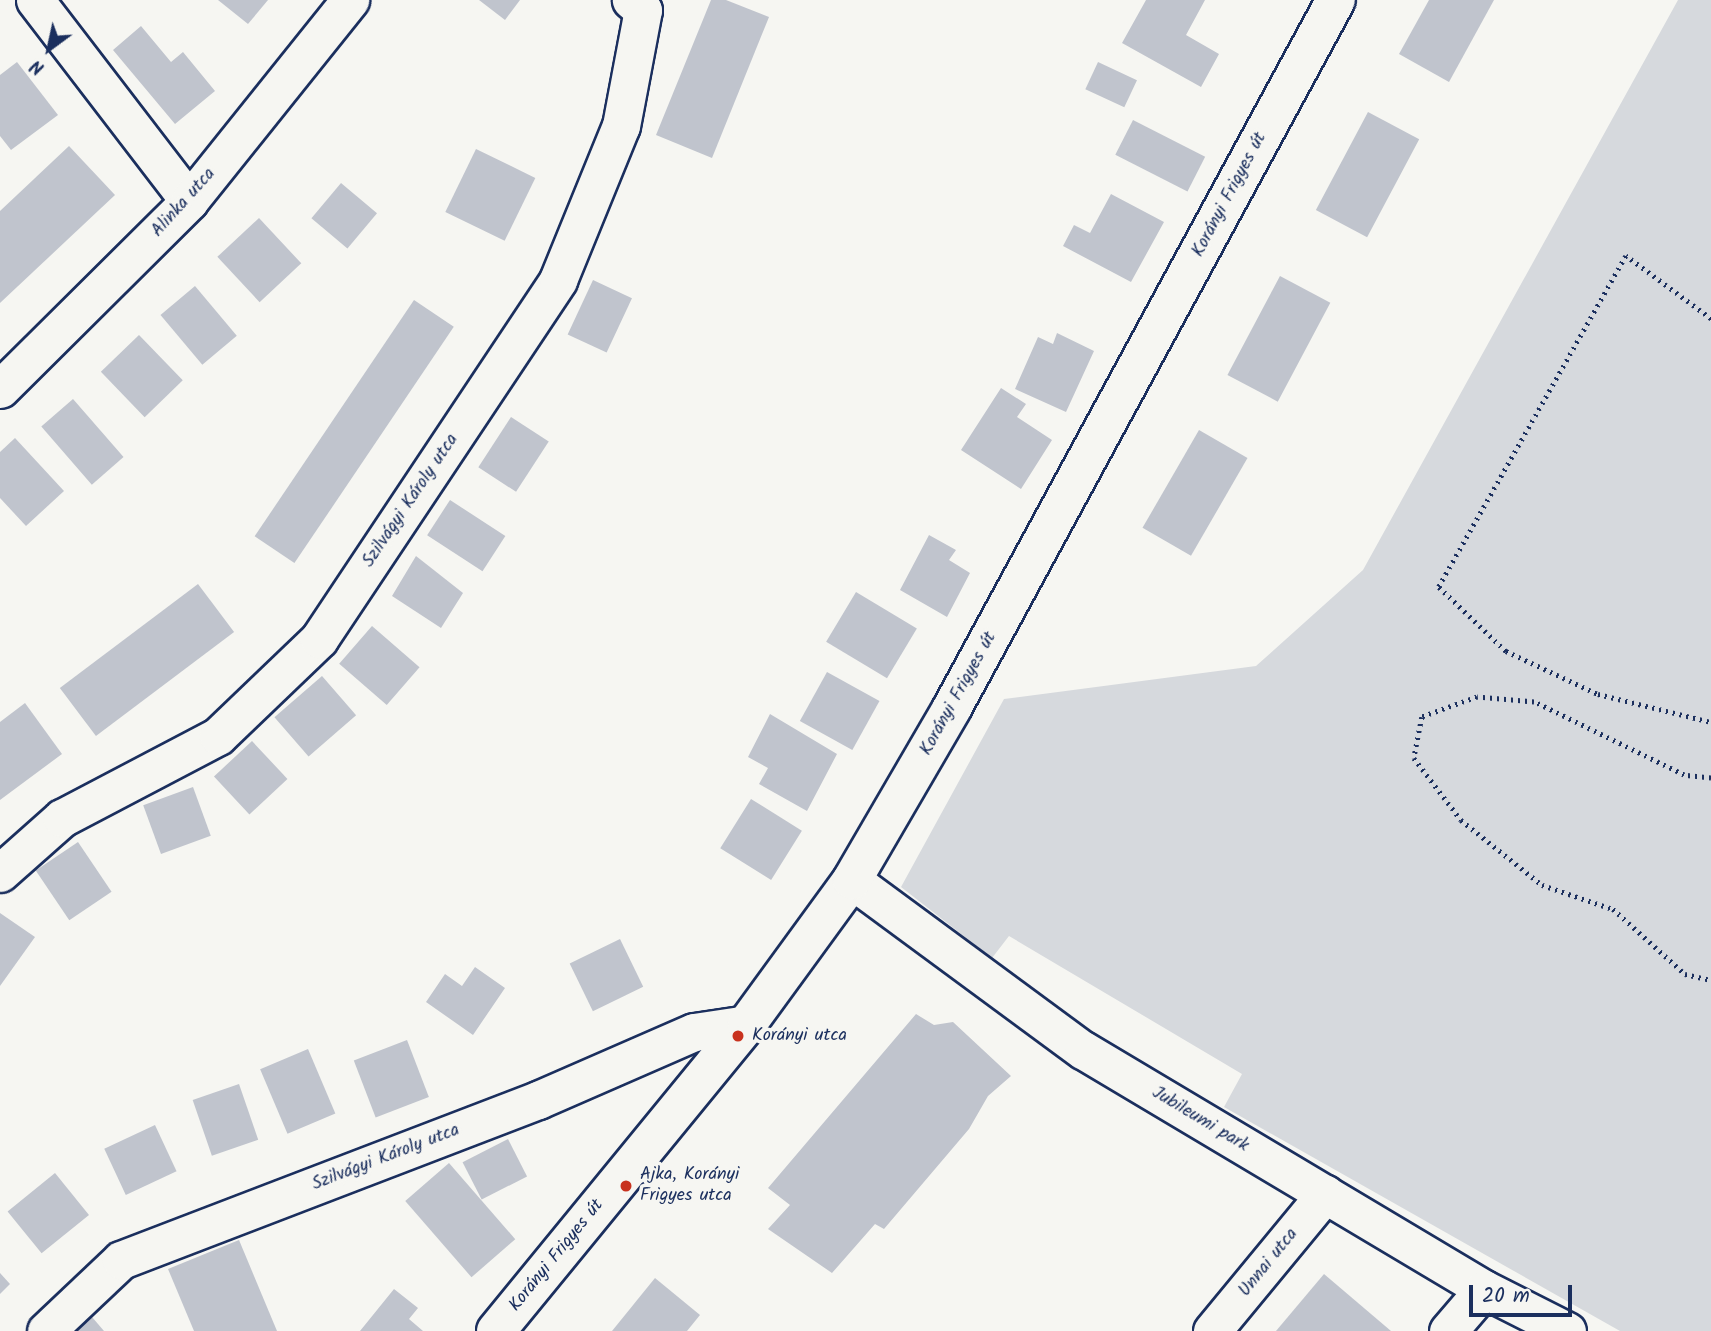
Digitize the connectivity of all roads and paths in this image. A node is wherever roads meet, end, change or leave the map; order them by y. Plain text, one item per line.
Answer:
1 (35, 0) edge
2 (350, 0) edge
3 (631, 0) edge
4 (1336, 0) edge
5 (189, 201) junction
6 (1711, 319) edge
7 (0, 389) edge
8 (1711, 722) edge
9 (1711, 779) edge
10 (0, 873) edge
11 (852, 880) junction
12 (1711, 980) edge
13 (747, 1024) junction
14 (1325, 1194) junction
15 (1484, 1289) junction
16 (46, 1331) edge
17 (496, 1331) edge
18 (1212, 1331) edge
19 (1448, 1331) edge
20 (1567, 1331) edge

1 - 5 street
2 - 5 street, Alinka utca
3 - 10 street, Szilvágyi Károly utca
4 - 11 main road, Korányi Frigyes út
5 - 7 street, Alinka utca
6 - 8 path
9 - 12 path
11 - 13 main road, Korányi Frigyes út
11 - 14 street, Jubileumi park
13 - 16 street, Szilvágyi Károly utca
13 - 17 main road, Korányi Frigyes út
14 - 15 street, Jubileumi park
14 - 18 street, Unnai utca
15 - 19 street
15 - 20 street, Jubileumi park

